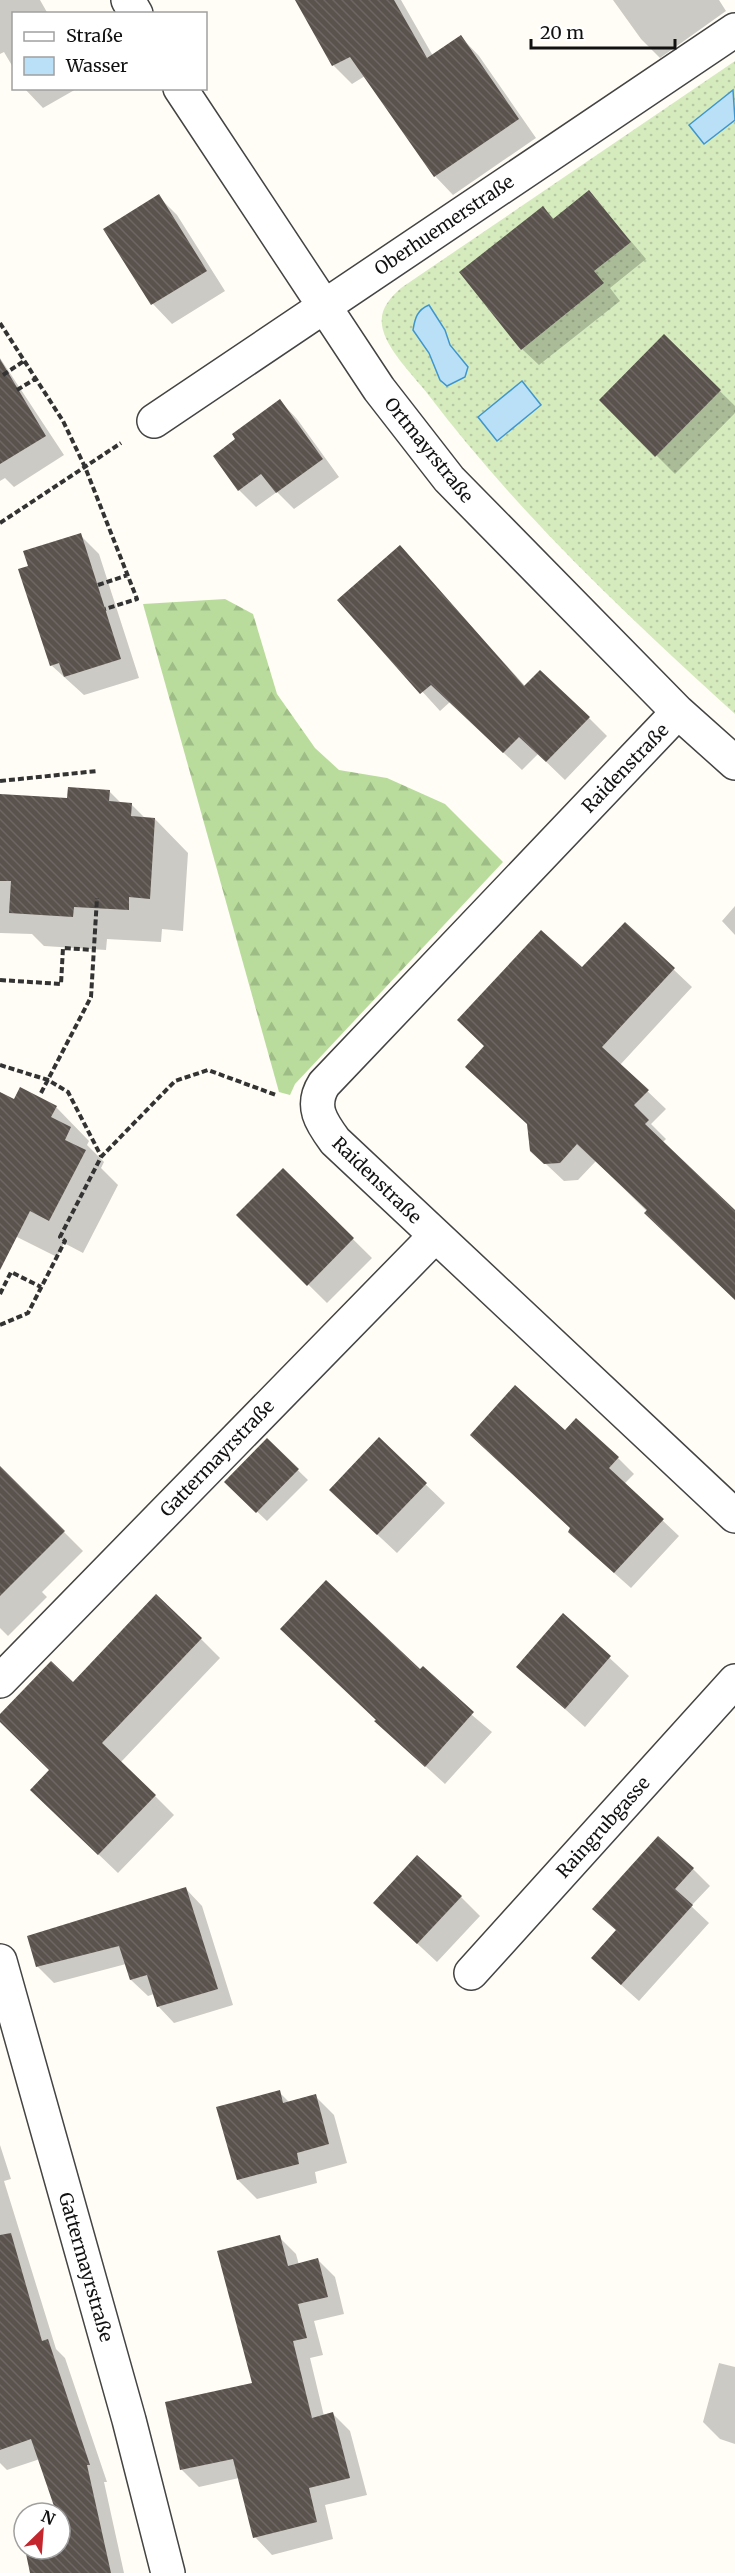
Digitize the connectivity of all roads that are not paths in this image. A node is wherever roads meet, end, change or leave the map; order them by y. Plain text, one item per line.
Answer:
1 (735, 30) edge
2 (181, 90) edge
3 (323, 306) junction
4 (154, 421) dead end
5 (678, 712) junction
6 (735, 763) edge
7 (435, 1236) junction
8 (735, 1516) edge
9 (0, 1681) edge
10 (735, 1681) edge
11 (0, 1961) edge
12 (471, 1973) dead end
13 (168, 2573) edge

1 - 3 street, Oberhuemerstraße
2 - 3 street, Ortmayrstraße
3 - 4 street, Oberhuemerstraße
3 - 5 street, Ortmayrstraße
5 - 6 street, Ortmayrstraße
5 - 7 street, Raidenstraße
7 - 8 street, Raidenstraße
7 - 9 street, Gattermayrstraße
10 - 12 street, Raingrubgasse
11 - 13 street, Gattermayrstraße

